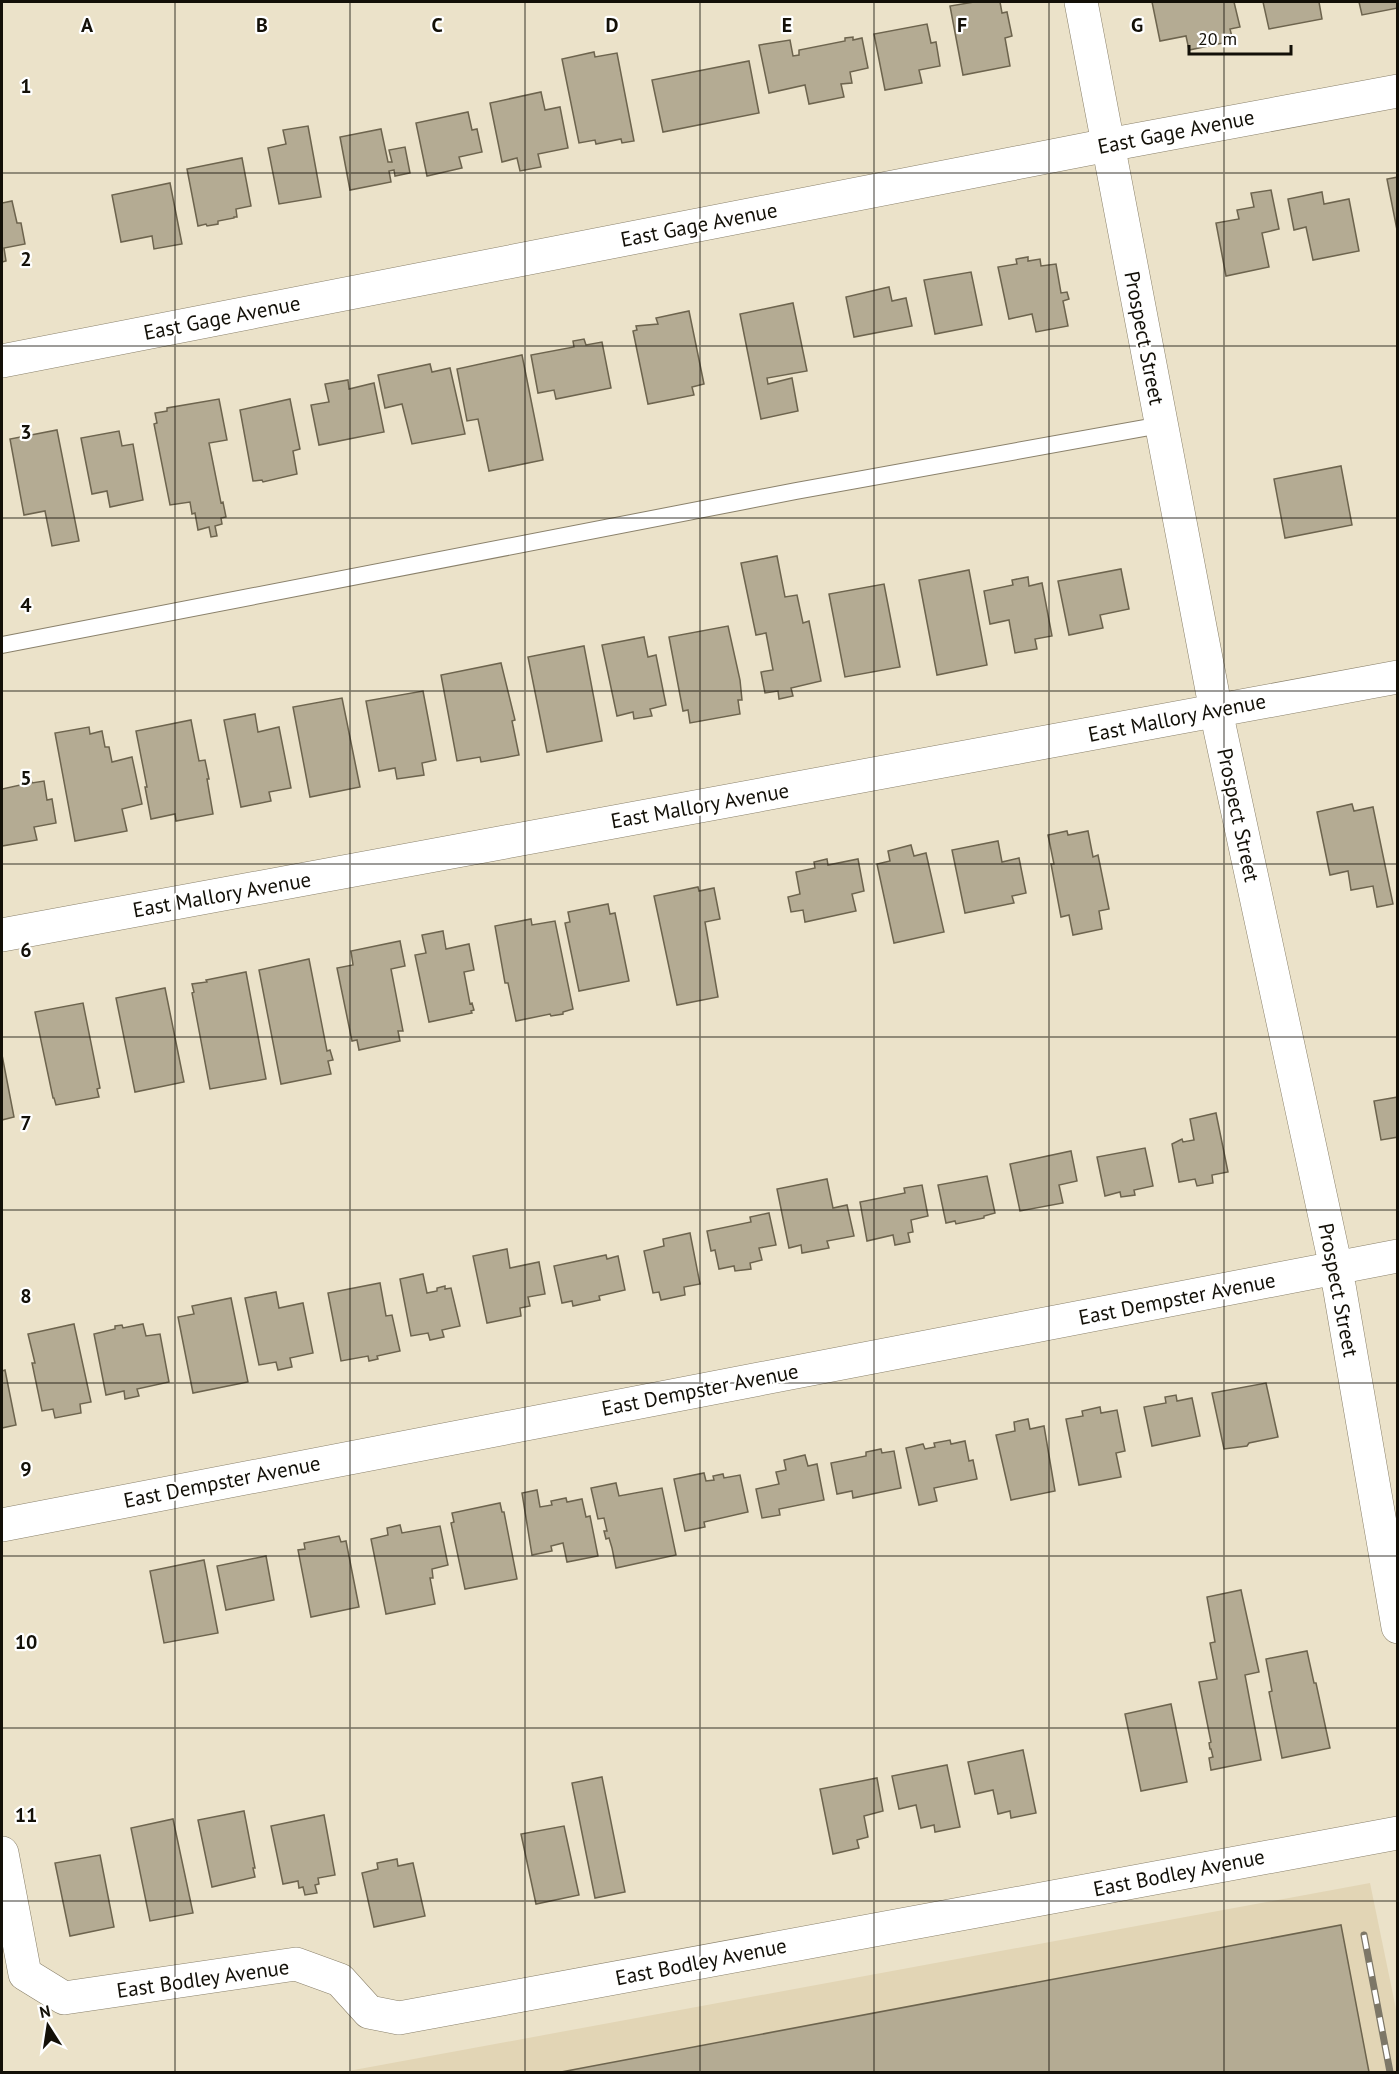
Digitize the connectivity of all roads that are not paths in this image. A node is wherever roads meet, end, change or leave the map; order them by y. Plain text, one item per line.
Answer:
1 (1081, 2) edge
2 (1398, 91) edge
3 (1108, 145) junction
4 (2, 361) edge
5 (1161, 425) junction
6 (2, 645) edge
7 (1398, 677) edge
8 (1216, 711) junction
9 (2, 936) edge
10 (1398, 1256) edge
11 (1336, 1268) junction
12 (2, 1525) edge
13 (1398, 1628) edge
14 (1398, 1833) edge
15 (2, 1853) edge

1 - 3 street, Prospect Street
2 - 3 street, East Gage Avenue
3 - 4 street, East Gage Avenue
3 - 5 street, Prospect Street
5 - 6 lane
5 - 8 street, Prospect Street
7 - 8 street, East Mallory Avenue
8 - 9 street, East Mallory Avenue
8 - 11 street, Prospect Street
10 - 11 street, East Dempster Avenue
11 - 12 street, East Dempster Avenue
11 - 13 street, Prospect Street
14 - 15 street, East Bodley Avenue

